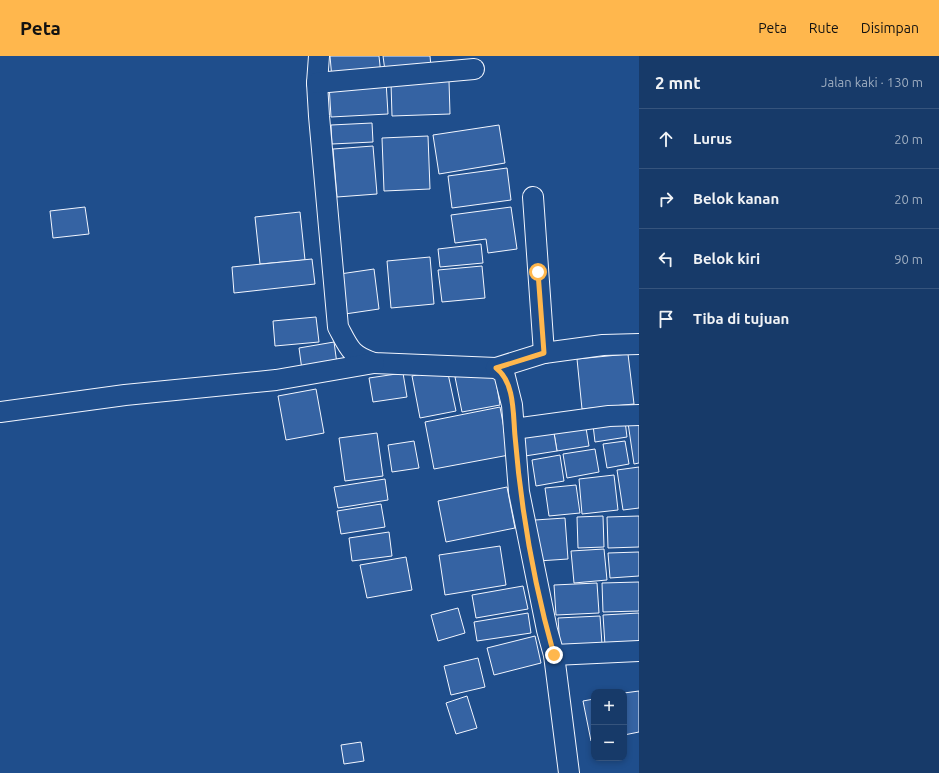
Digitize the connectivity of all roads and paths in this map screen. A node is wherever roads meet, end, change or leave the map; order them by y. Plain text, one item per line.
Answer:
1 (319, 56) edge
2 (474, 69) dead end
3 (317, 83) junction
4 (533, 197) dead end
5 (639, 344) edge
6 (544, 353) junction
7 (374, 363) junction
8 (496, 368) junction
9 (0, 412) edge
10 (639, 415) edge
11 (514, 429) junction
12 (639, 652) edge
13 (554, 655) junction
14 (569, 773) edge

1 - 3 street
2 - 3 street
3 - 7 street
4 - 6 street
5 - 6 street
6 - 8 street
7 - 8 street
7 - 9 street
8 - 11 street
10 - 11 street
11 - 13 street
12 - 13 street
13 - 14 street

